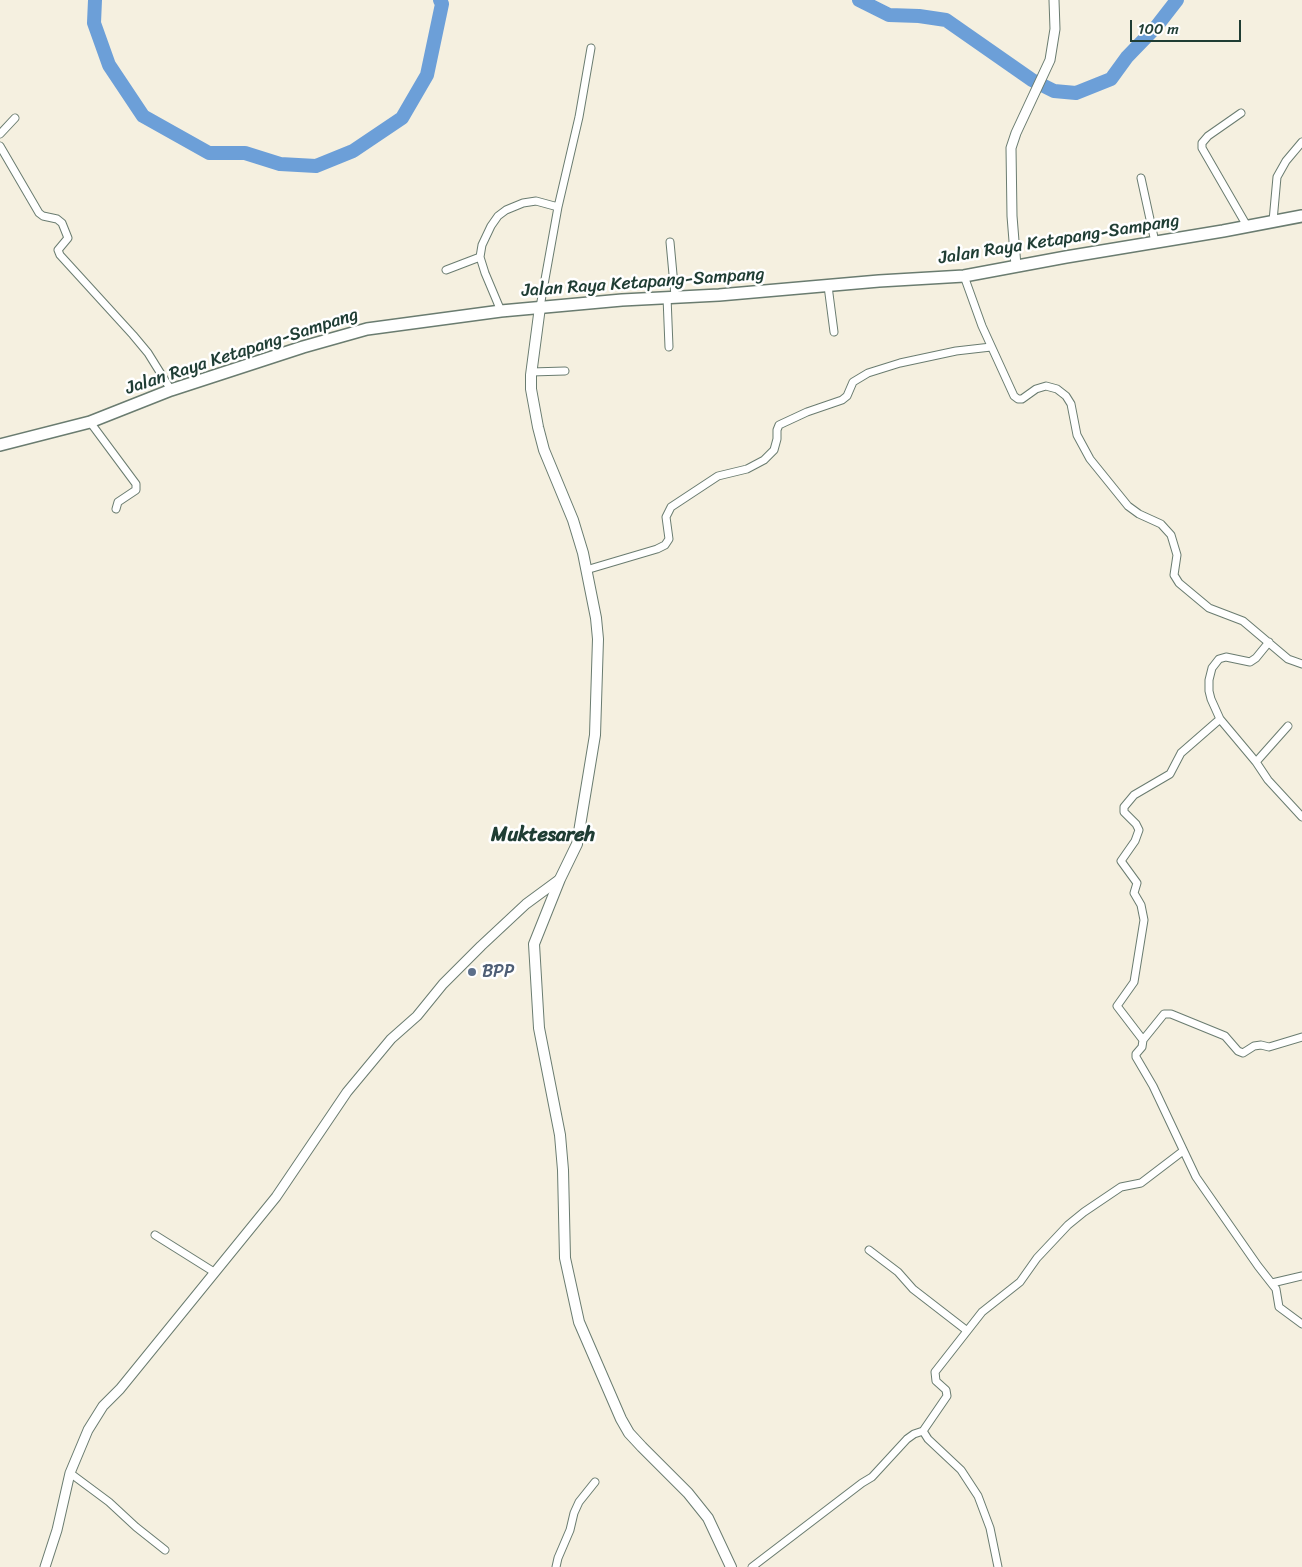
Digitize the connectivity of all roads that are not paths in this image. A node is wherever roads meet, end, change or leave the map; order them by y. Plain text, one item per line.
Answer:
1 (1054, 0) edge
2 (591, 48) dead end
3 (1241, 113) dead end
4 (15, 118) dead end
5 (0, 134) edge
6 (1302, 142) edge
7 (0, 146) edge
8 (1141, 178) dead end
9 (558, 207) junction
10 (1302, 216) edge
11 (1273, 221) junction
12 (1247, 226) junction
13 (670, 242) dead end
14 (1155, 242) junction
15 (480, 257) junction
16 (1016, 266) junction
17 (446, 270) dead end
18 (964, 276) junction
19 (828, 286) junction
20 (671, 297) junction
21 (540, 307) junction
22 (501, 311) junction
23 (834, 332) dead end
24 (669, 347) dead end
25 (991, 347) junction
26 (565, 370) dead end
27 (531, 372) junction
28 (171, 390) junction
29 (90, 422) junction
30 (0, 445) edge
31 (116, 509) dead end
32 (586, 570) junction
33 (1269, 642) junction
34 (1302, 664) edge
35 (1220, 719) junction
36 (1288, 726) dead end
37 (1256, 762) junction
38 (1302, 817) edge
39 (560, 879) junction
40 (1302, 1037) edge
41 (1143, 1040) junction
42 (1183, 1152) junction
43 (155, 1235) dead end
44 (869, 1250) dead end
45 (214, 1272) junction
46 (1302, 1276) edge
47 (1272, 1284) junction
48 (1302, 1324) edge
49 (966, 1330) junction
50 (922, 1431) junction
51 (70, 1473) junction
52 (595, 1482) dead end
53 (165, 1550) dead end
54 (46, 1567) edge
55 (556, 1567) edge
56 (731, 1567) edge
57 (752, 1567) edge
58 (998, 1567) edge

1 - 16 street
2 - 9 street
3 - 12 street
4 - 5 street
6 - 11 street
7 - 28 street
8 - 14 street
9 - 15 street
9 - 21 street
10 - 11 main road, Jalan Raya Ketapang-Sampang
11 - 12 main road, Jalan Raya Ketapang-Sampang
12 - 14 main road, Jalan Raya Ketapang-Sampang
13 - 20 street
14 - 16 main road, Jalan Raya Ketapang-Sampang
15 - 17 street
15 - 22 street
16 - 18 main road, Jalan Raya Ketapang-Sampang
18 - 19 main road, Jalan Raya Ketapang-Sampang
18 - 25 street
19 - 20 main road, Jalan Raya Ketapang-Sampang
19 - 23 street
20 - 21 main road, Jalan Raya Ketapang-Sampang
20 - 24 street
21 - 22 main road, Jalan Raya Ketapang-Sampang
21 - 27 main road
22 - 28 main road, Jalan Raya Ketapang-Sampang
25 - 32 street
25 - 33 street
26 - 27 street
27 - 32 main road
28 - 29 main road, Jalan Raya Ketapang-Sampang
29 - 30 main road, Jalan Raya Ketapang-Sampang
29 - 31 street
32 - 39 main road
33 - 34 street
33 - 35 street
35 - 37 street
35 - 41 street
36 - 37 street
37 - 38 street
39 - 45 street
39 - 56 main road
40 - 41 street
41 - 42 street
42 - 47 street
42 - 49 street
43 - 45 street
44 - 49 street
45 - 51 street
46 - 47 street
47 - 48 street
49 - 50 street
50 - 57 street
50 - 58 street
51 - 53 street
51 - 54 street
52 - 55 street

